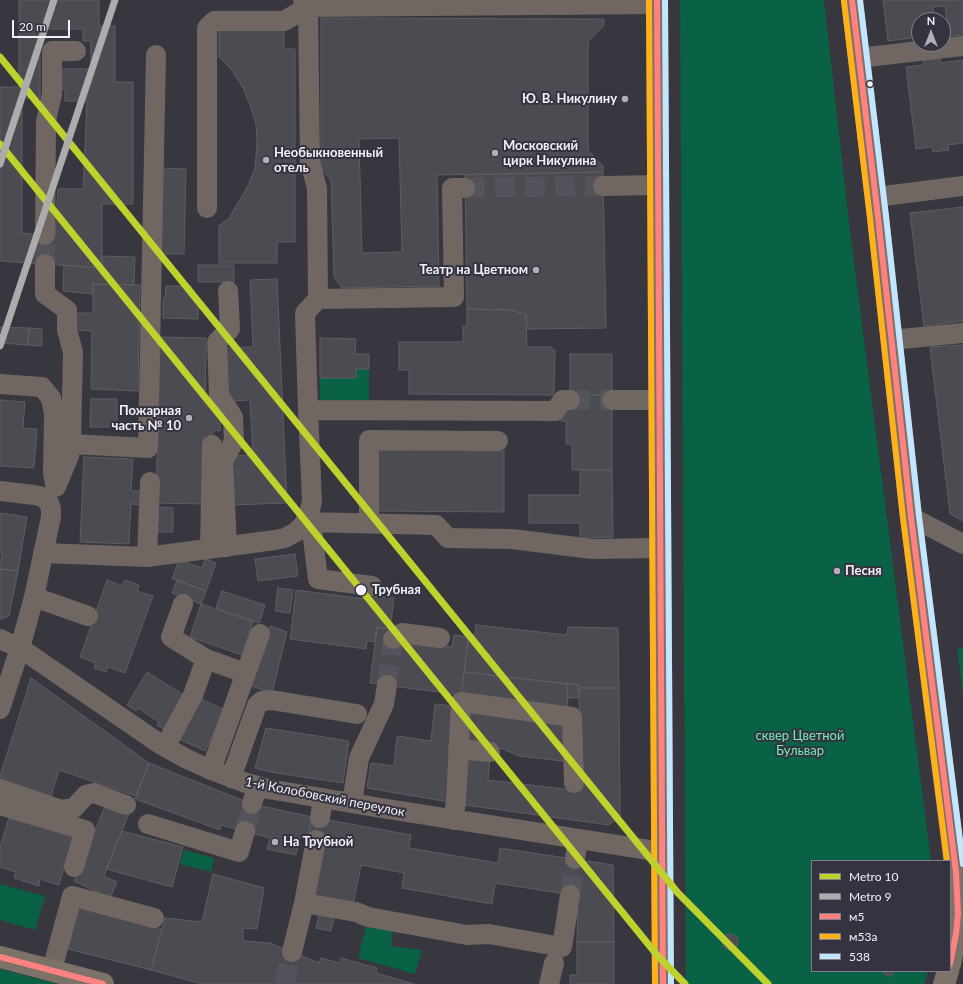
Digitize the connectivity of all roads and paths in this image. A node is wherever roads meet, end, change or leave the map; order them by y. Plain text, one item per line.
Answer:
1 (852, 0) edge
2 (657, 2) edge
3 (305, 4) edge
4 (346, 4) edge
5 (963, 46) edge
6 (76, 51) dead end
7 (156, 55) dead end
8 (859, 58) junction
9 (604, 186) tunnel mouth
10 (658, 186) junction
11 (963, 186) edge
12 (465, 188) tunnel mouth
13 (876, 197) junction
14 (207, 208) dead end
15 (45, 235) tunnel mouth
16 (45, 264) tunnel mouth
17 (228, 291) dead end
18 (318, 299) junction
19 (963, 333) edge
20 (892, 340) junction
21 (0, 384) edge
22 (570, 400) tunnel mouth
23 (612, 400) tunnel mouth
24 (659, 400) junction
25 (308, 410) junction
26 (498, 441) dead end
27 (71, 444) junction
28 (212, 445) dead end
29 (150, 482) dead end
30 (0, 491) edge
31 (52, 495) junction
32 (911, 517) junction
33 (308, 522) junction
34 (368, 523) junction
35 (963, 544) edge
36 (219, 548) junction
37 (660, 548) junction
38 (43, 553) junction
39 (147, 557) junction
40 (372, 586) dead end
41 (34, 597) junction
42 (183, 604) dead end
43 (88, 616) dead end
44 (260, 634) dead end
45 (440, 638) dead end
46 (0, 639) edge
47 (393, 639) dead end
48 (20, 648) junction
49 (206, 660) junction
50 (246, 673) junction
51 (387, 685) tunnel mouth
52 (0, 709) edge
53 (357, 714) dead end
54 (165, 747) junction
55 (458, 748) junction
56 (490, 752) dead end
57 (211, 770) junction
58 (231, 778) junction
59 (574, 783) dead end
60 (0, 789) edge
61 (323, 798) junction
62 (352, 803) junction
63 (0, 805) edge
64 (126, 805) dead end
65 (320, 818) dead end
66 (453, 820) junction
67 (148, 824) dead end
68 (245, 832) tunnel mouth
69 (578, 839) junction
70 (316, 840) dead end
71 (662, 852) junction
72 (575, 859) tunnel mouth
73 (74, 867) dead end
74 (956, 872) junction
75 (570, 894) tunnel mouth
76 (963, 899) edge
77 (304, 903) junction
78 (154, 918) dead end
79 (292, 952) tunnel mouth
80 (0, 957) edge
81 (951, 959) edge
82 (554, 963) dead end
83 (52, 970) junction
84 (948, 972) edge
85 (103, 984) edge
86 (549, 984) edge
87 (663, 984) edge
88 (944, 984) edge

1 - 8 main road
2 - 4 street
2 - 10 main road
3 - 4 street
3 - 14 street
3 - 18 street
5 - 8 street
6 - 15 street
7 - 27 street
8 - 13 main road
9 - 10 street
10 - 24 main road
11 - 13 street
12 - 18 street
13 - 20 main road
16 - 27 street
17 - 36 street
18 - 25 street
19 - 20 street
20 - 32 main road
21 - 31 street
22 - 25 street
23 - 24 street
24 - 37 main road
25 - 33 street
26 - 34 street
27 - 31 street
28 - 36 street
29 - 39 street
30 - 31 street
31 - 38 street
32 - 35 street
32 - 74 main road
33 - 34 street
33 - 36 street
33 - 40 street
34 - 37 street
36 - 39 street
37 - 71 main road
38 - 39 street
38 - 41 street
41 - 43 street
41 - 48 street
42 - 49 street
44 - 50 street
45 - 47 street
46 - 48 street, 1-й Колобовский переулок
48 - 52 street
48 - 54 street, 1-й Колобовский переулок
49 - 50 street
49 - 54 street
50 - 57 street
51 - 62 street
53 - 58 street
54 - 57 street, 1-й Колобовский переулок
55 - 56 street
55 - 59 street
55 - 66 street
57 - 58 street, 1-й Колобовский переулок
58 - 61 street, 1-й Колобовский переулок
60 - 64 street
61 - 62 street, 1-й Колобовский переулок
61 - 65 street
62 - 66 street, 1-й Колобовский переулок
63 - 73 street
66 - 69 street, 1-й Колобовский переулок
67 - 68 street
69 - 71 street, 1-й Колобовский переулок
69 - 72 street
70 - 77 street
71 - 87 main road
74 - 76 main road
74 - 81 main road
75 - 77 street
77 - 79 street
78 - 83 street
80 - 83 main road
82 - 86 street
83 - 85 main road
84 - 88 main road

